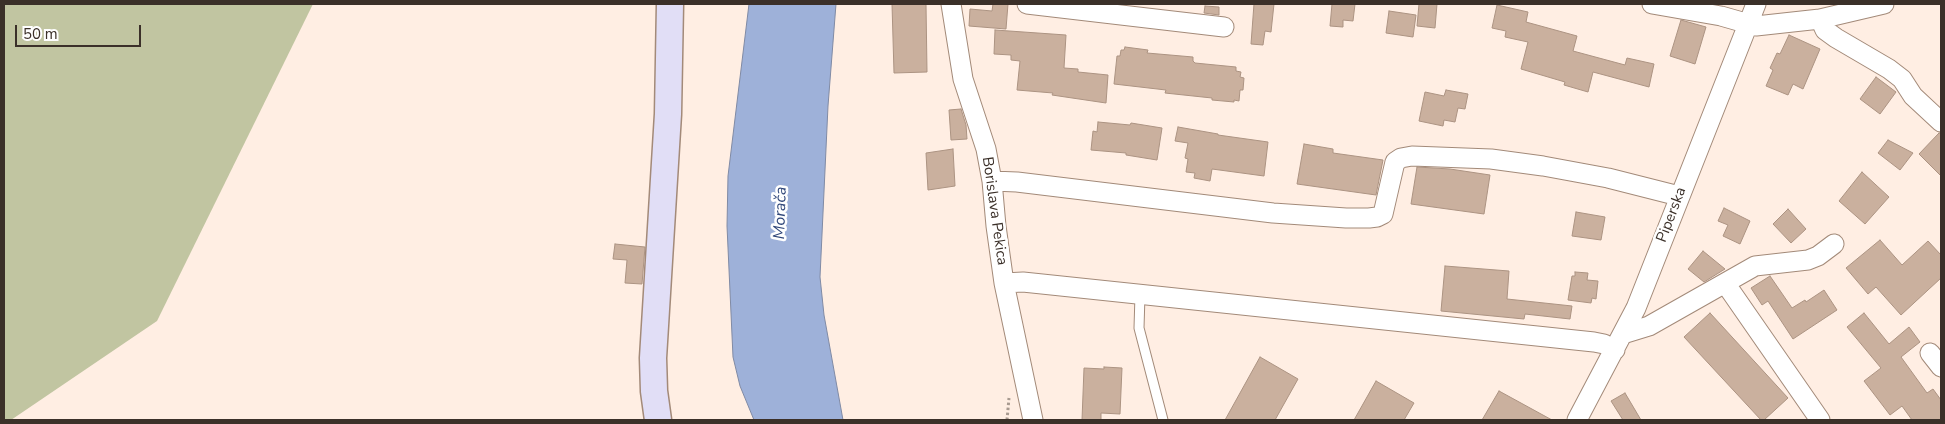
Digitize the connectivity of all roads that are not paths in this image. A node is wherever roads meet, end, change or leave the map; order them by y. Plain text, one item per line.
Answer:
1 (670, 4) edge
2 (951, 4) edge
3 (1027, 4) edge
4 (1652, 4) edge
5 (1756, 4) edge
6 (1884, 4) edge
7 (1820, 19) junction
8 (1748, 24) junction
9 (1224, 27) dead end
10 (1941, 122) edge
11 (992, 181) junction
12 (1679, 196) junction
13 (1834, 244) dead end
14 (1004, 283) junction
15 (1725, 283) junction
16 (1140, 295) junction
17 (1619, 342) junction
18 (658, 420) edge
19 (1033, 420) edge
20 (1163, 420) edge
21 (1577, 420) edge
22 (1820, 420) edge

1 - 18 main road
2 - 11 street, Borislava Pekica
3 - 9 street
4 - 8 street
5 - 8 street, Piperska
6 - 7 street
7 - 8 street
7 - 10 street
8 - 12 street, Piperska
11 - 12 street
11 - 14 street, Borislava Pekica
12 - 17 street, Piperska
13 - 15 street
14 - 16 street
14 - 19 street, Borislava Pekica
15 - 17 street
15 - 22 street
16 - 17 street
16 - 20 lane
17 - 21 street, Piperska

